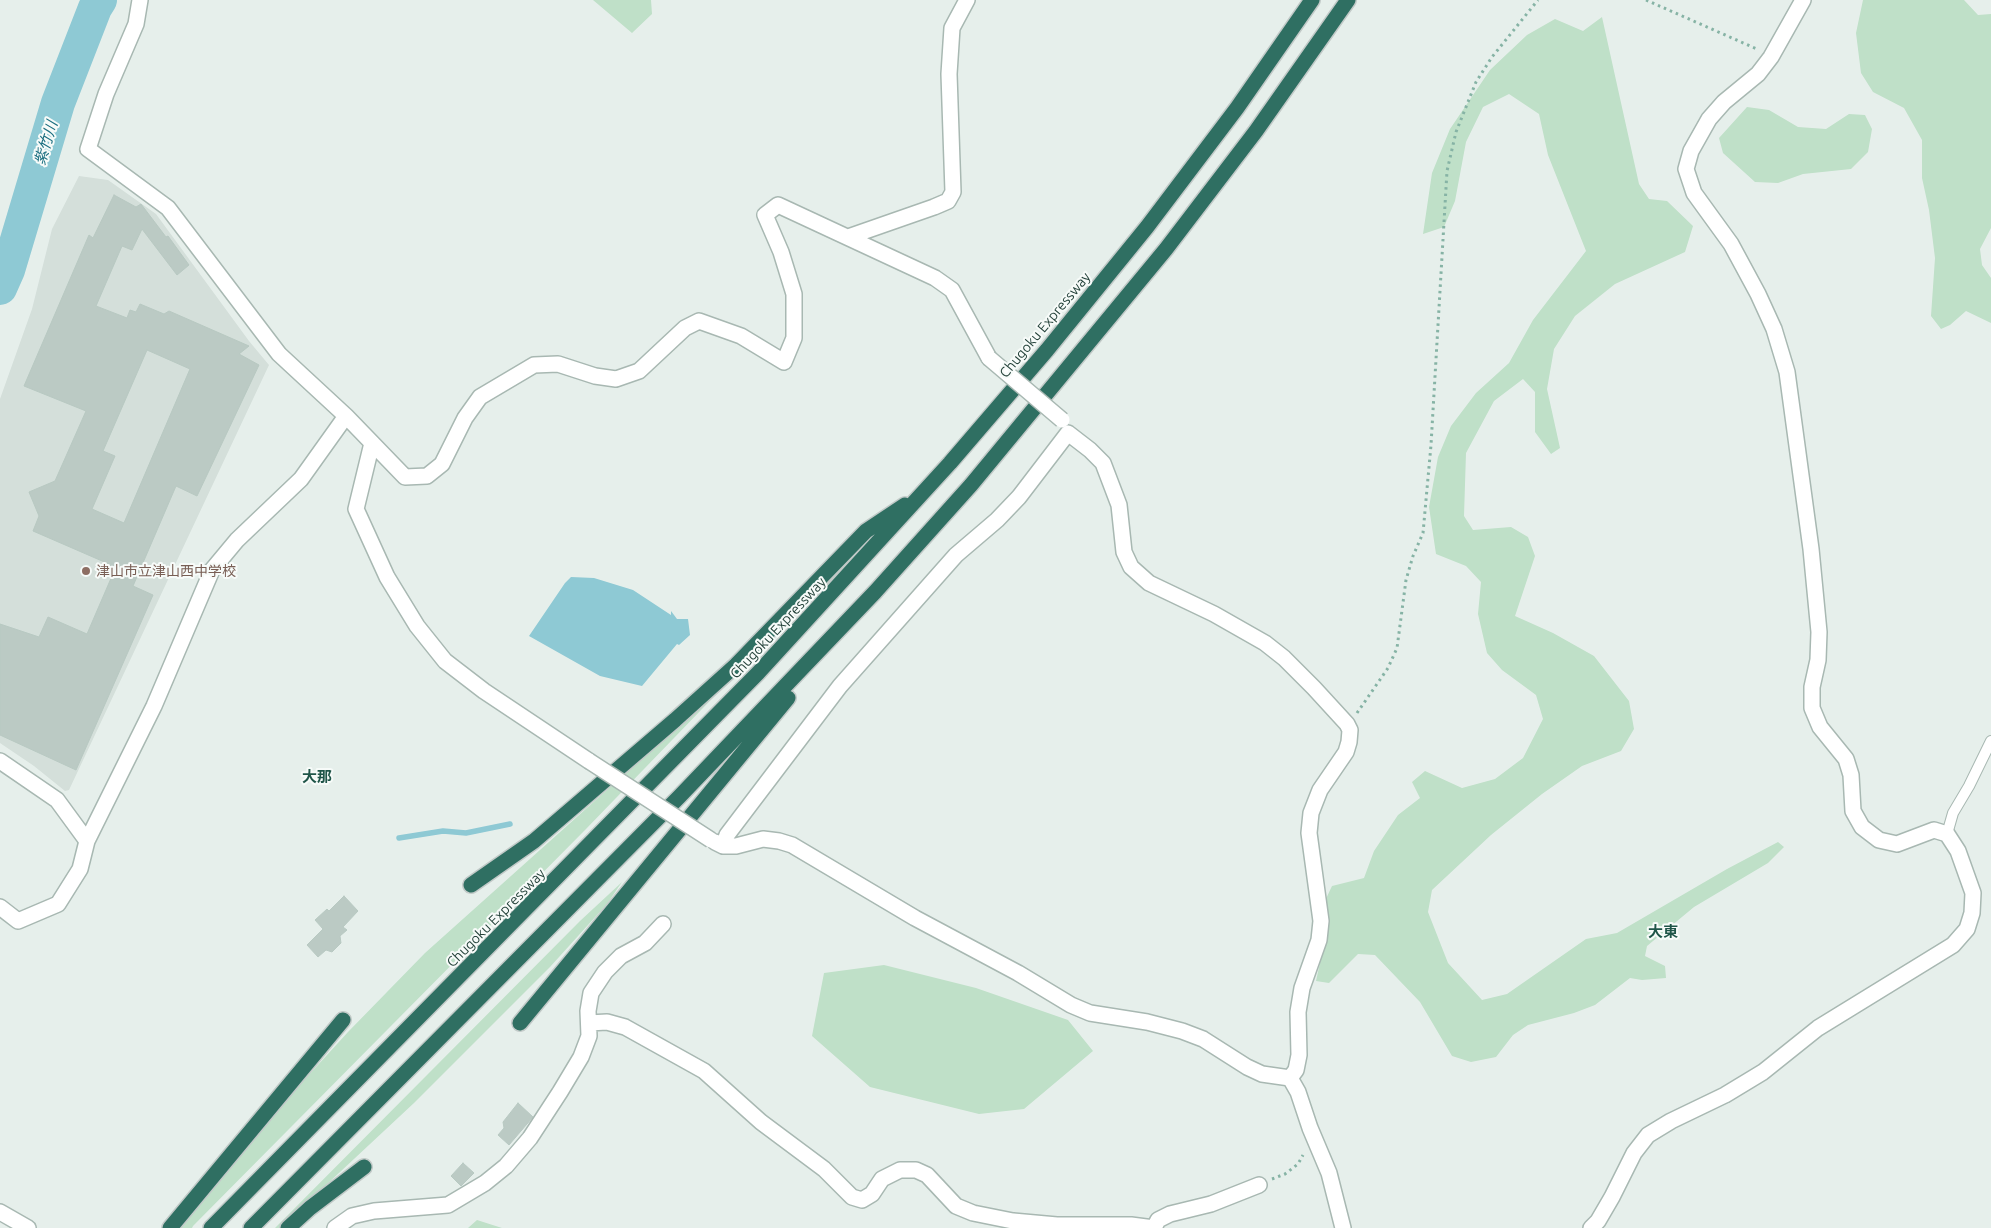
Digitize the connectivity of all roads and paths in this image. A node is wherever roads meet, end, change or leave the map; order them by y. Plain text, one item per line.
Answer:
1 (140, 0) edge
2 (967, 0) edge
3 (1312, 0) edge
4 (1348, 0) edge
5 (1538, 0) edge
6 (1646, 0) edge
7 (1803, 0) edge
8 (1771, 57) junction
9 (848, 237) junction
10 (346, 416) junction
11 (1065, 427) junction
12 (372, 443) junction
13 (922, 494) junction
14 (875, 592) junction
15 (1347, 724) junction
16 (1991, 741) edge
17 (0, 761) edge
18 (1947, 834) junction
19 (87, 841) junction
20 (717, 843) junction
21 (471, 885) dead end
22 (0, 907) edge
23 (663, 924) dead end
24 (343, 1020) dead end
25 (520, 1023) dead end
26 (589, 1023) junction
27 (1290, 1078) junction
28 (1310, 1128) junction
29 (364, 1167) dead end
30 (1259, 1185) joint
31 (0, 1212) edge
32 (28, 1228) edge
33 (170, 1228) edge
34 (211, 1228) edge
35 (251, 1228) edge
36 (288, 1228) edge
37 (334, 1228) edge
38 (1154, 1228) edge
39 (1343, 1228) edge
40 (1591, 1228) edge

1 - 10 street
2 - 9 street
3 - 13 highway, Chugoku Expressway
4 - 14 highway
5 - 15 path
6 - 8 path
7 - 8 street
8 - 18 street
9 - 11 street, bridge
9 - 12 street
10 - 12 street
10 - 19 street
11 - 15 street
11 - 20 street
12 - 20 street, bridge
13 - 21 highway
13 - 34 highway, Chugoku Expressway
14 - 25 highway
14 - 35 highway
15 - 27 street
16 - 18 lane
17 - 19 street
18 - 40 street
19 - 22 street
20 - 27 street
23 - 26 street
24 - 33 highway
26 - 37 street
26 - 38 street
27 - 28 street
28 - 30 path
28 - 39 street
29 - 36 highway
30 - 38 street
31 - 32 street

